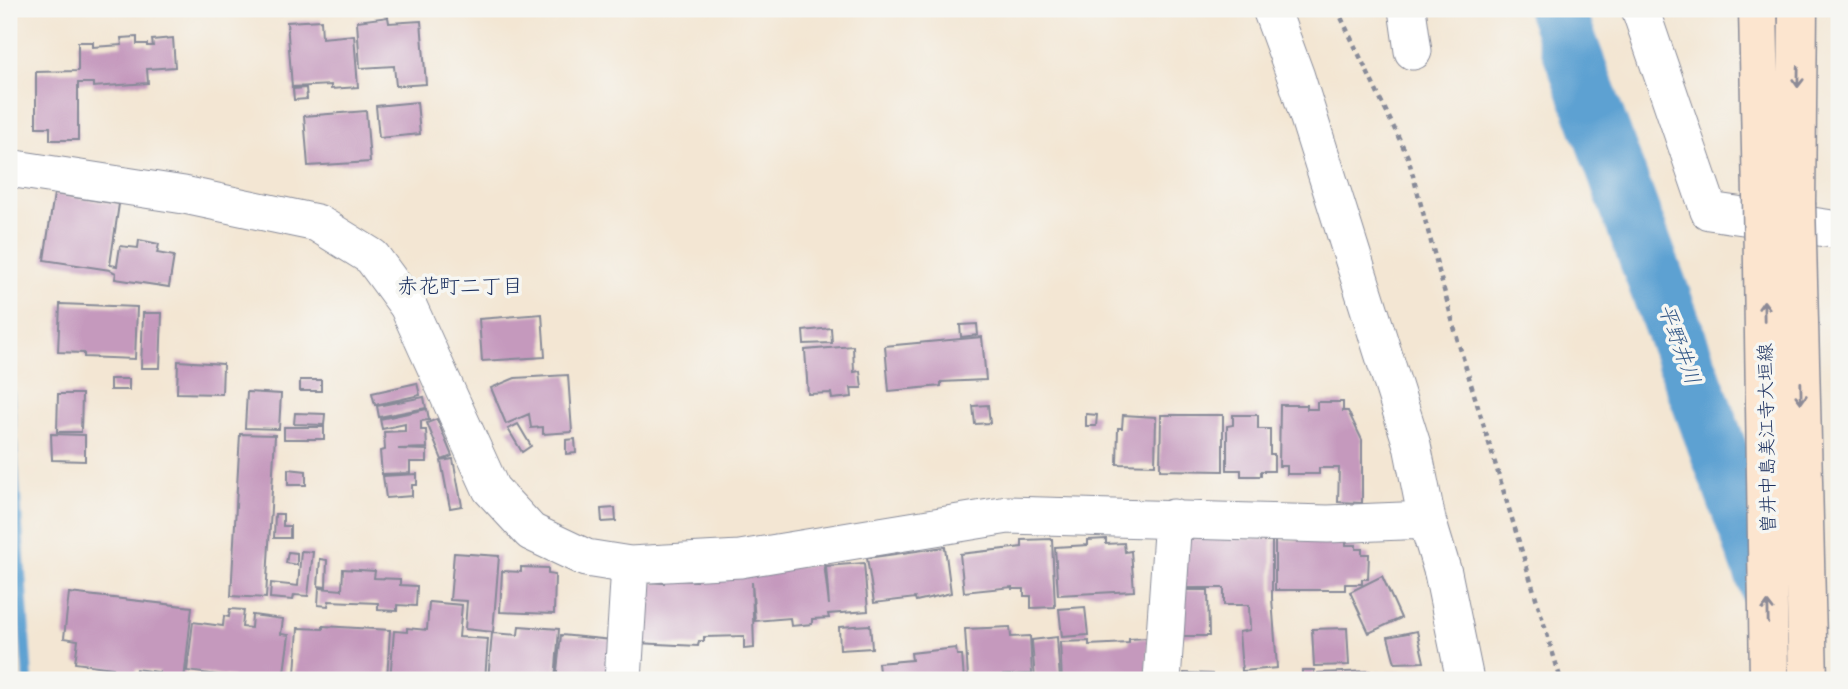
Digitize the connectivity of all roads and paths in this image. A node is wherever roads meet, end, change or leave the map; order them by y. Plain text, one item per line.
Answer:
1 (1271, 9) edge
2 (1337, 9) edge
3 (1407, 9) edge
4 (1640, 9) edge
5 (1758, 9) edge
6 (1798, 9) edge
7 (1413, 51) dead end
8 (9, 168) edge
9 (1779, 199) junction
10 (1839, 230) edge
11 (1173, 518) junction
12 (1427, 520) junction
13 (630, 565) junction
14 (623, 680) edge
15 (1162, 680) edge
16 (1465, 680) edge
17 (1561, 680) edge
18 (1769, 680) edge
19 (1808, 680) edge

1 - 12 street
2 - 17 path
3 - 7 street
4 - 10 street
5 - 9 main road
6 -> 9 main road
8 - 13 street
18 -> 9 main road, 曽井中島美江寺大垣線, bridge
9 -> 19 main road, 曽井中島美江寺大垣線, bridge
11 - 12 street
11 - 13 street
11 - 15 street
12 - 16 street
13 - 14 street

